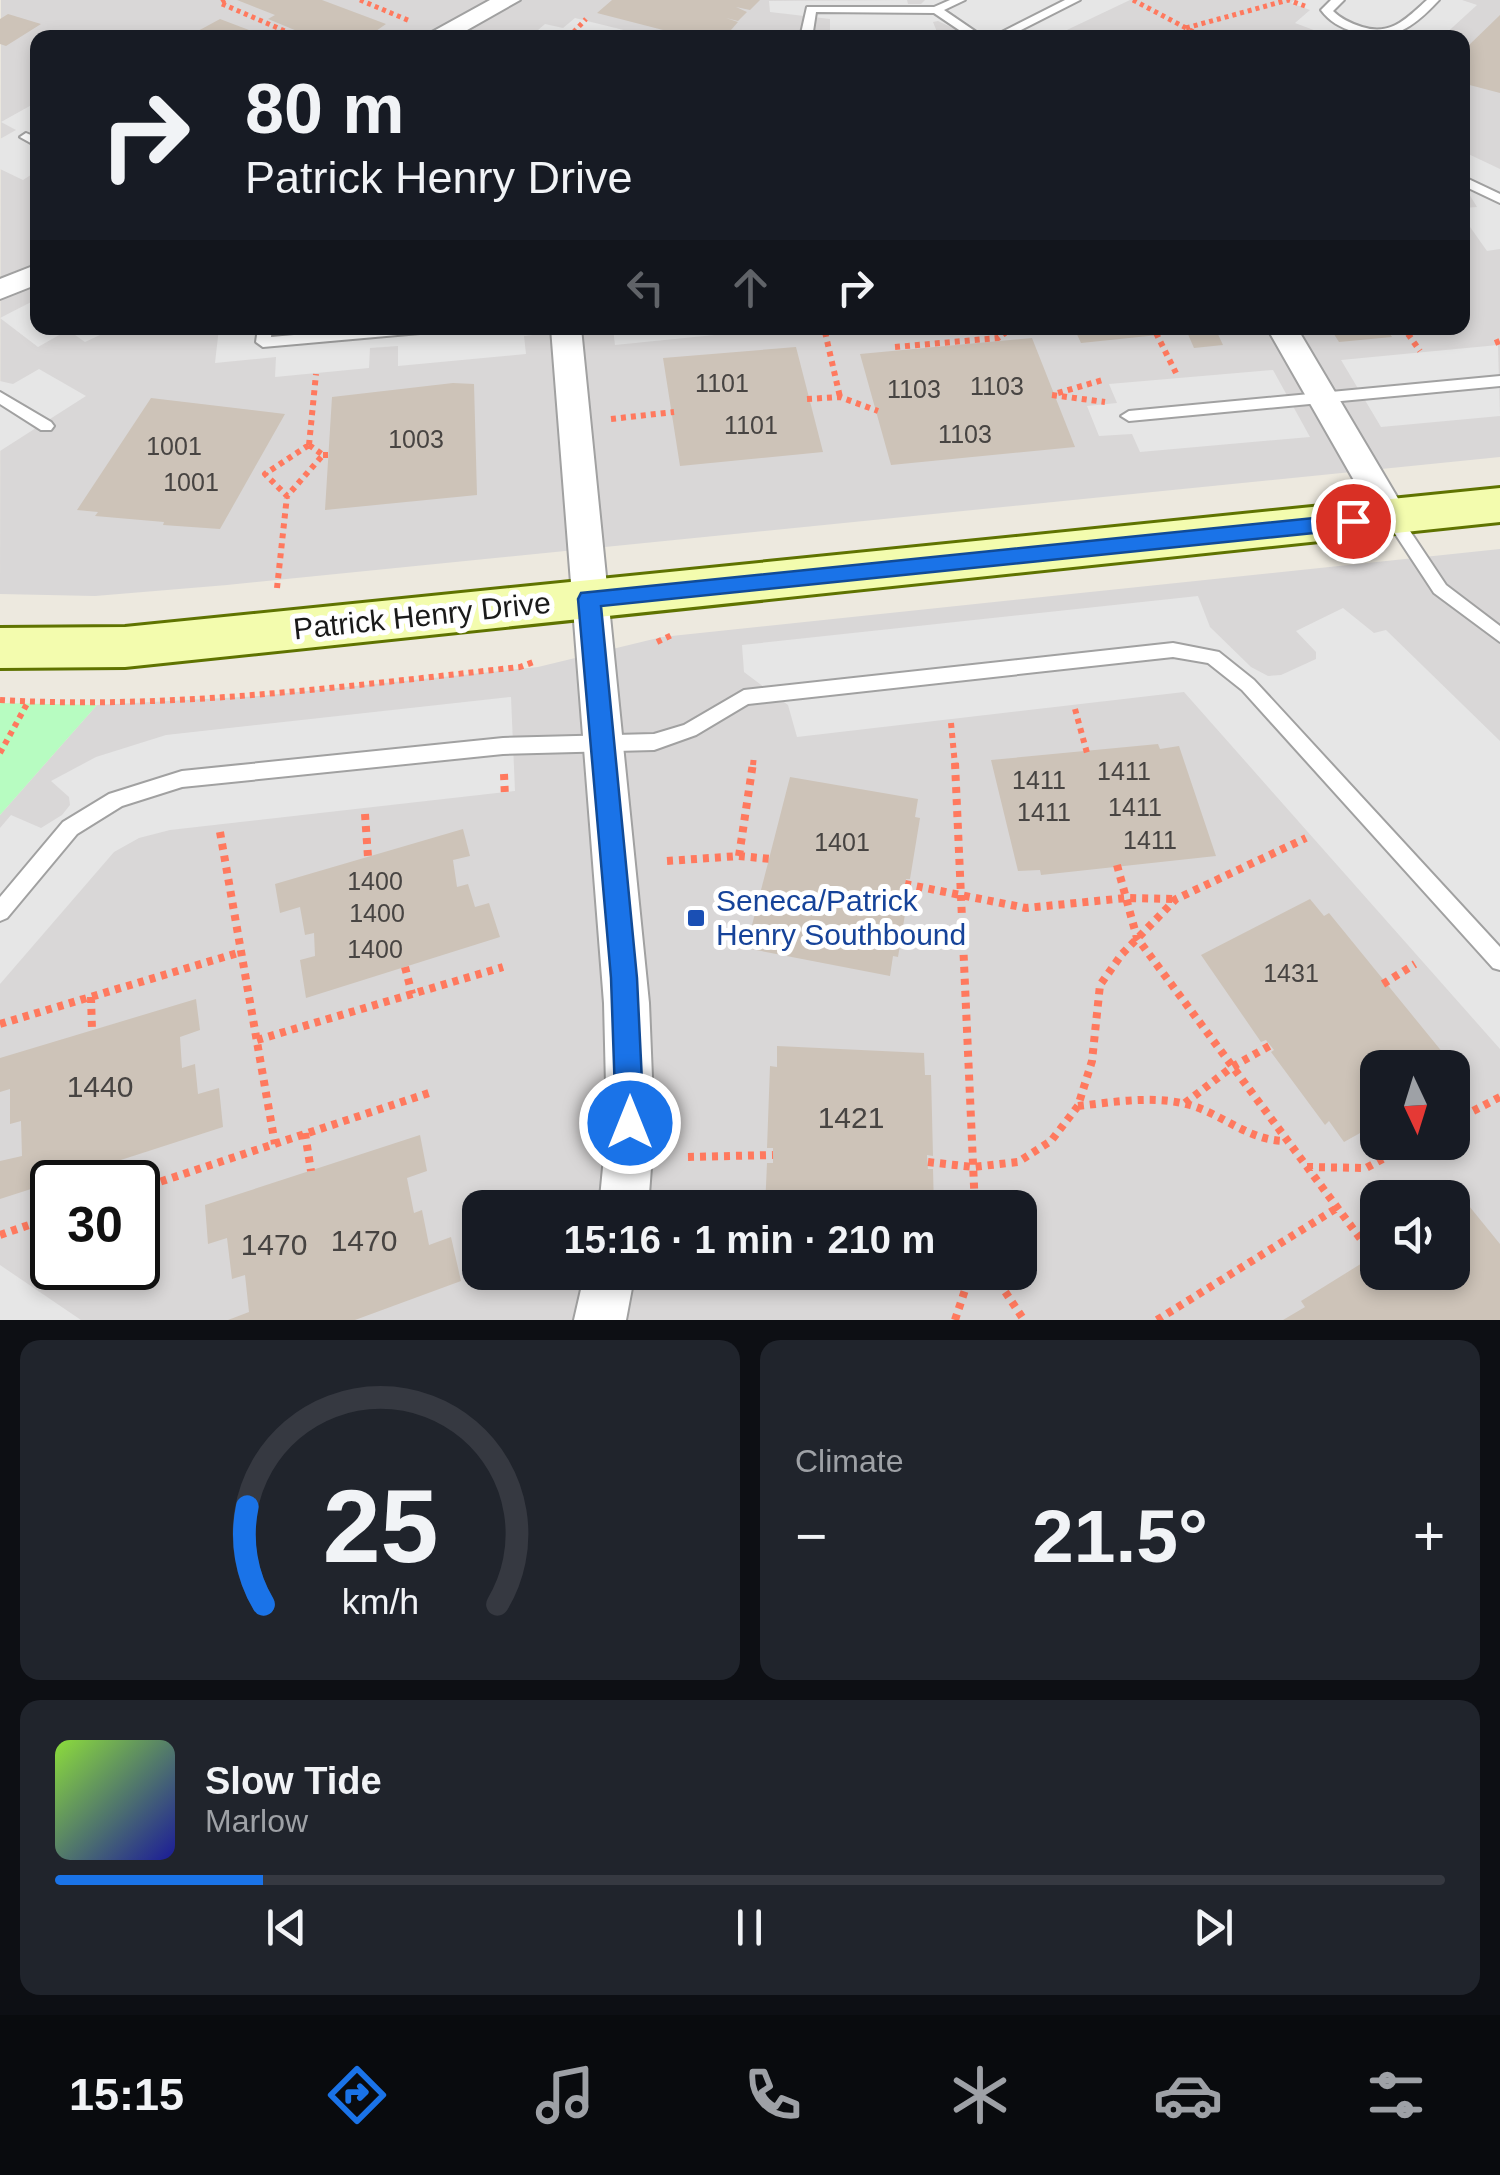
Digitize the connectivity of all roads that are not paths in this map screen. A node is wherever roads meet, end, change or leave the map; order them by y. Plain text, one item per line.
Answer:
1 (508, 0) edge
2 (959, 0) edge
3 (1074, 0) edge
4 (1338, 0) edge
5 (1433, 0) edge
6 (936, 10) junction
7 (448, 30) edge
8 (807, 30) edge
9 (967, 30) edge
10 (1012, 30) edge
11 (1366, 30) edge
12 (1399, 30) edge
13 (1470, 184) edge
14 (1500, 200) edge
15 (264, 335) edge
16 (342, 335) edge
17 (567, 335) edge
18 (1286, 335) edge
19 (1500, 381) edge
20 (0, 397) edge
21 (1322, 398) junction
22 (1130, 416) dead end
23 (46, 426) dead end
24 (1500, 506) edge
25 (1392, 517) junction
26 (589, 599) junction
27 (1500, 636) edge
28 (0, 648) edge
29 (606, 745) junction
30 (0, 912) edge
31 (1500, 961) edge
32 (626, 1190) edge
33 (606, 1290) edge
34 (600, 1320) edge

1 - 7 street
2 - 6 lane
3 - 10 lane
4 - 11 lane
5 - 12 lane
6 - 8 lane
6 - 9 lane
13 - 14 lane
15 - 16 lane
17 - 26 street
18 - 21 street
19 - 21 lane
20 - 23 lane
21 - 22 lane
21 - 25 street
24 - 25 main road, Patrick Henry Drive
25 - 26 main road, Patrick Henry Drive
25 - 27 lane
26 - 28 main road, Patrick Henry Drive
26 - 29 street
29 - 30 lane
29 - 31 lane
29 - 32 street
33 - 34 street

